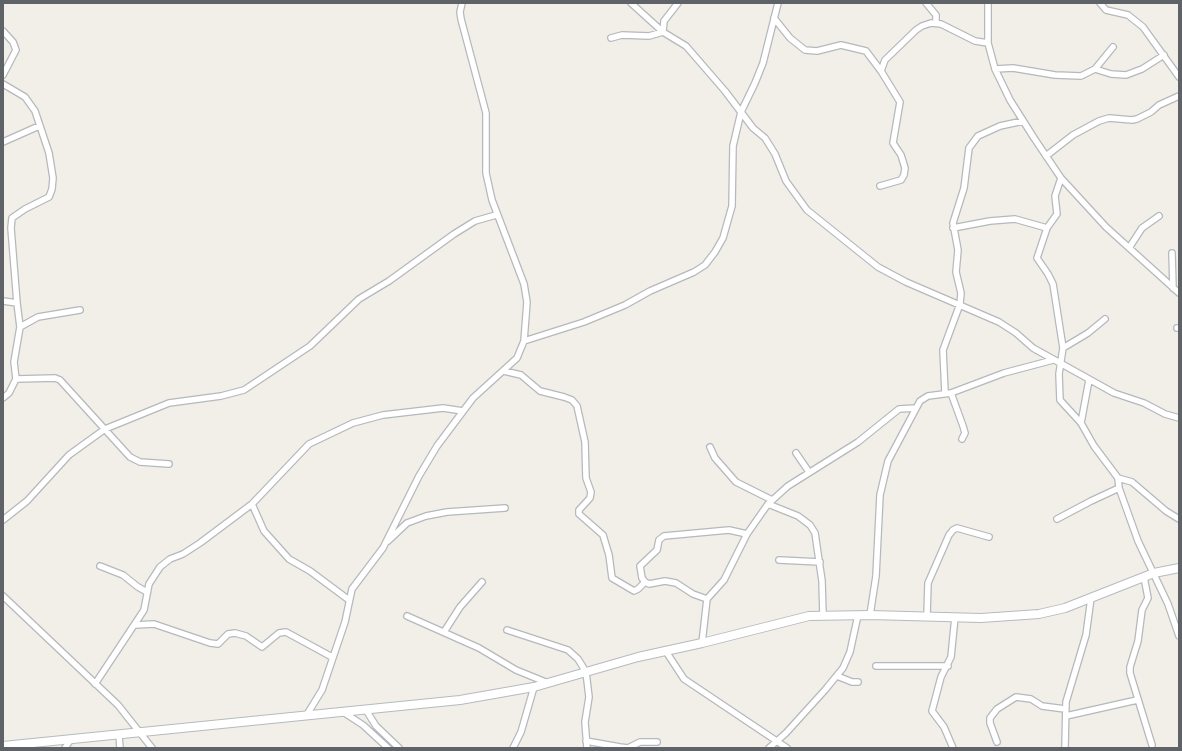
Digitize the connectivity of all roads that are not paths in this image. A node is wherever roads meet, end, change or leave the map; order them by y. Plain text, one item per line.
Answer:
1 (462, 3) edge
2 (631, 3) edge
3 (678, 3) edge
4 (778, 3) edge
5 (926, 3) edge
6 (988, 3) edge
7 (1100, 3) edge
8 (774, 18) junction
9 (936, 23) junction
10 (3, 31) edge
11 (663, 32) junction
12 (611, 38) dead end
13 (988, 43) junction
14 (1113, 47) dead end
15 (1164, 55) junction
16 (995, 69) junction
17 (1095, 69) junction
18 (881, 71) junction
19 (3, 75) edge
20 (1179, 77) edge
21 (3, 84) edge
22 (1179, 96) edge
23 (741, 112) junction
24 (1023, 121) junction
25 (39, 126) junction
26 (3, 142) edge
27 (1046, 156) junction
28 (1061, 178) junction
29 (880, 186) dead end
30 (496, 215) junction
31 (1159, 216) dead end
32 (953, 228) junction
33 (1047, 228) junction
34 (1129, 248) junction
35 (1172, 253) dead end
36 (1173, 288) junction
37 (1179, 293) edge
38 (3, 301) edge
39 (17, 303) junction
40 (960, 304) junction
41 (80, 310) dead end
42 (1105, 320) dead end
43 (20, 327) junction
44 (524, 341) junction
45 (1063, 348) junction
46 (1053, 360) junction
47 (1060, 364) junction
48 (504, 371) junction
49 (16, 379) junction
50 (1089, 380) junction
51 (948, 393) junction
52 (3, 398) edge
53 (916, 408) junction
54 (463, 410) junction
55 (1179, 418) edge
56 (1081, 423) junction
57 (105, 429) junction
58 (962, 439) dead end
59 (710, 446) dead end
60 (796, 453) dead end
61 (169, 464) dead end
62 (810, 472) junction
63 (1118, 478) junction
64 (1119, 488) junction
65 (770, 502) junction
66 (252, 504) junction
67 (504, 508) dead end
68 (1179, 518) edge
69 (1057, 519) dead end
70 (3, 520) edge
71 (747, 534) junction
72 (989, 537) dead end
73 (383, 548) junction
74 (779, 560) dead end
75 (820, 562) junction
76 (100, 566) dead end
77 (1179, 568) edge
78 (1154, 573) junction
79 (1144, 577) junction
80 (482, 582) dead end
81 (645, 582) junction
82 (147, 592) junction
83 (3, 596) edge
84 (1091, 598) junction
85 (707, 599) junction
86 (349, 600) junction
87 (870, 614) junction
88 (823, 615) junction
89 (858, 615) junction
90 (407, 616) dead end
91 (927, 616) junction
92 (955, 617) junction
93 (135, 625) junction
94 (507, 630) dead end
95 (444, 632) junction
96 (1179, 636) edge
97 (702, 643) junction
98 (665, 650) junction
99 (332, 657) junction
100 (876, 666) dead end
101 (948, 666) junction
102 (586, 672) junction
103 (837, 676) junction
104 (858, 682) dead end
105 (548, 683) junction
106 (95, 684) junction
107 (534, 687) junction
108 (1137, 700) junction
109 (366, 710) junction
110 (343, 712) junction
111 (1065, 712) junction
112 (306, 716) junction
113 (141, 733) junction
114 (120, 735) junction
115 (71, 738) junction
116 (586, 741) junction
117 (776, 741) junction
118 (657, 742) dead end
119 (998, 742) dead end
120 (1152, 745) dead end
121 (3, 746) edge
122 (66, 748) edge
123 (120, 748) edge
124 (152, 748) edge
125 (388, 748) edge
126 (399, 748) edge
127 (513, 748) edge
128 (587, 748) edge
129 (769, 748) edge
130 (787, 748) edge
131 (953, 748) edge
132 (1065, 748) edge

1 - 30 street
2 - 11 street
3 - 11 street
4 - 8 street
5 - 9 street
6 - 13 street
7 - 15 street
8 - 18 street
8 - 23 street
9 - 13 street
9 - 18 street
10 - 19 street
11 - 12 street
11 - 23 street
13 - 16 street
14 - 17 street
15 - 17 street
15 - 20 street
16 - 17 street
16 - 24 street
18 - 29 street
21 - 25 street
22 - 27 street
23 - 40 street
23 - 44 street
24 - 27 street
24 - 32 street
25 - 26 street
25 - 39 street
27 - 28 street
28 - 33 street
28 - 34 street
30 - 44 street
30 - 57 street
31 - 34 street
32 - 33 street
32 - 40 street
33 - 45 street
34 - 36 street
35 - 36 street
36 - 37 street
38 - 39 street
39 - 43 street
40 - 46 street
40 - 51 street
41 - 43 street
42 - 45 street
43 - 49 street
44 - 48 street
45 - 47 street
46 - 47 street
46 - 51 street
47 - 50 street
47 - 56 street
48 - 54 street
48 - 81 street
49 - 52 street
49 - 57 street
50 - 55 street
50 - 56 street
51 - 53 street
51 - 58 street
53 - 62 street
53 - 87 street
54 - 66 street
54 - 73 street
56 - 63 street
57 - 61 street
57 - 70 street
59 - 65 street
60 - 62 street
62 - 65 street
63 - 64 street
63 - 68 street
64 - 69 street
64 - 78 street
65 - 71 street
65 - 75 street
66 - 82 street
66 - 86 street
67 - 73 street
71 - 81 street
71 - 85 street
72 - 91 street
73 - 86 street
74 - 75 street
75 - 88 street
76 - 82 street
77 - 78 main road
78 - 79 main road
78 - 96 street
79 - 84 main road
79 - 108 street
80 - 95 street
81 - 85 street
82 - 93 street
83 - 106 street
84 - 92 main road
84 - 111 street
85 - 97 street
86 - 99 street
87 - 89 main road
87 - 91 main road
88 - 89 main road
88 - 97 main road
89 - 103 street
90 - 95 street
91 - 92 main road
92 - 101 street
93 - 99 street
93 - 106 street
94 - 102 street
95 - 105 street
97 - 98 main road
98 - 102 main road
98 - 117 street
99 - 112 street
100 - 101 street
101 - 131 street
102 - 105 main road
102 - 116 street
103 - 104 street
103 - 117 street
105 - 107 main road
106 - 113 street
107 - 109 main road
107 - 127 street
108 - 111 street
108 - 120 street
109 - 110 main road
109 - 126 street
110 - 112 main road
110 - 125 street
111 - 119 street
111 - 132 street
112 - 113 main road
113 - 114 main road
113 - 124 street
114 - 115 main road
114 - 123 street
115 - 121 main road
115 - 122 street
116 - 118 street
116 - 128 street
117 - 129 street
117 - 130 street

